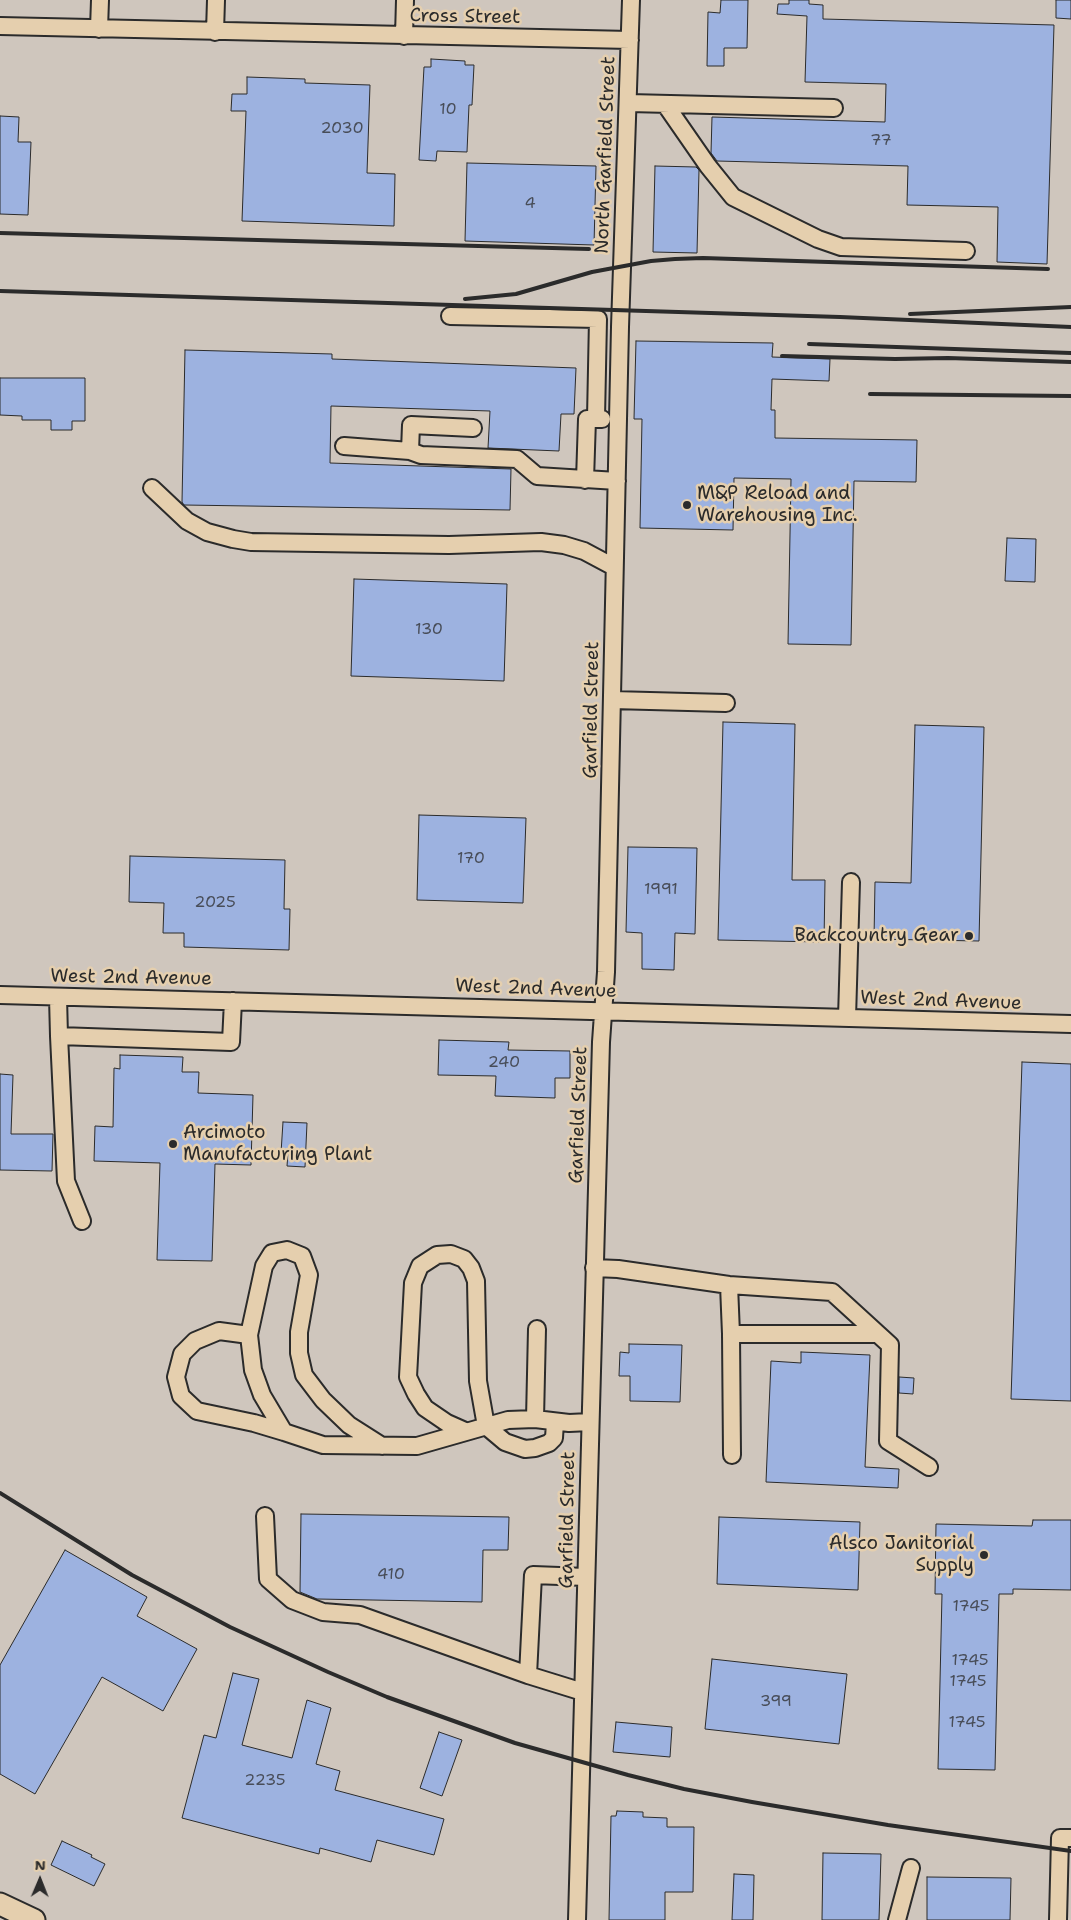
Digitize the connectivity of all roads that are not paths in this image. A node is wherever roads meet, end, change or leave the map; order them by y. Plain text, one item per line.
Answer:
1 (100, 0) edge
2 (216, 0) edge
3 (405, 0) edge
4 (631, 0) edge
5 (0, 26) edge
6 (99, 29) junction
7 (215, 32) junction
8 (404, 36) junction
9 (630, 40) junction
10 (629, 102) junction
11 (665, 104) junction
12 (834, 108) dead end
13 (966, 251) dead end
14 (620, 311) joint
15 (450, 316) dead end
16 (596, 418) junction
17 (618, 420) junction
18 (473, 428) dead end
19 (344, 446) dead end
20 (410, 451) junction
21 (585, 480) junction
22 (617, 481) junction
23 (152, 488) dead end
24 (614, 567) junction
25 (612, 700) junction
26 (726, 703) dead end
27 (851, 882) dead end
28 (0, 995) edge
29 (58, 997) junction
30 (233, 1001) junction
31 (603, 1011) junction
32 (847, 1018) junction
33 (1071, 1024) edge
34 (59, 1036) junction
35 (82, 1221) dead end
36 (594, 1268) junction
37 (729, 1286) junction
38 (537, 1329) dead end
39 (731, 1334) junction
40 (878, 1334) junction
41 (249, 1335) junction
42 (536, 1419) junction
43 (555, 1422) junction
44 (590, 1422) junction
45 (486, 1426) junction
46 (465, 1431) junction
47 (284, 1432) junction
48 (382, 1446) junction
49 (732, 1455) dead end
50 (929, 1467) dead end
51 (265, 1516) dead end
52 (586, 1577) junction
53 (528, 1675) junction
54 (583, 1692) junction
55 (1065, 1838) edge
56 (911, 1868) dead end
57 (0, 1904) edge
58 (34, 1920) edge
59 (576, 1920) edge
60 (897, 1920) edge
61 (1058, 1920) edge

1 - 6 street
2 - 7 street
3 - 8 street
4 - 9 street, North Garfield Street
5 - 6 street, Cross Street
6 - 7 street, Cross Street
7 - 8 street, Cross Street
8 - 9 street, Cross Street
9 - 10 street, North Garfield Street
10 - 11 street
10 - 14 street, North Garfield Street
11 - 12 street
11 - 13 street
14 - 17 street, Garfield Street
15 - 16 street
16 - 17 street
16 - 21 street
17 - 22 street, Garfield Street
18 - 20 street
19 - 20 street
20 - 21 street
21 - 22 street
22 - 24 street, Garfield Street
23 - 24 street
24 - 25 street, Garfield Street
25 - 26 street
25 - 31 street, Garfield Street
27 - 32 street
28 - 29 street, West 2nd Avenue
29 - 30 street, West 2nd Avenue
29 - 34 street
30 - 31 street, West 2nd Avenue
30 - 34 street
31 - 32 street, West 2nd Avenue
31 - 36 street, Garfield Street
32 - 33 street, West 2nd Avenue
34 - 35 street
36 - 37 street
36 - 44 street, Garfield Street
37 - 39 street
37 - 40 street
38 - 42 street
39 - 40 street
39 - 49 street
40 - 50 street
41 - 47 street
41 - 47 street
41 - 48 street
42 - 43 street
42 - 45 street
43 - 44 street
43 - 45 street
44 - 52 street, Garfield Street
45 - 46 street
45 - 46 street
46 - 48 street
47 - 48 street
51 - 53 street
52 - 53 street
52 - 54 street, Garfield Street
53 - 54 street
54 - 59 street, Garfield Street
55 - 61 street
56 - 60 street
57 - 58 main road

